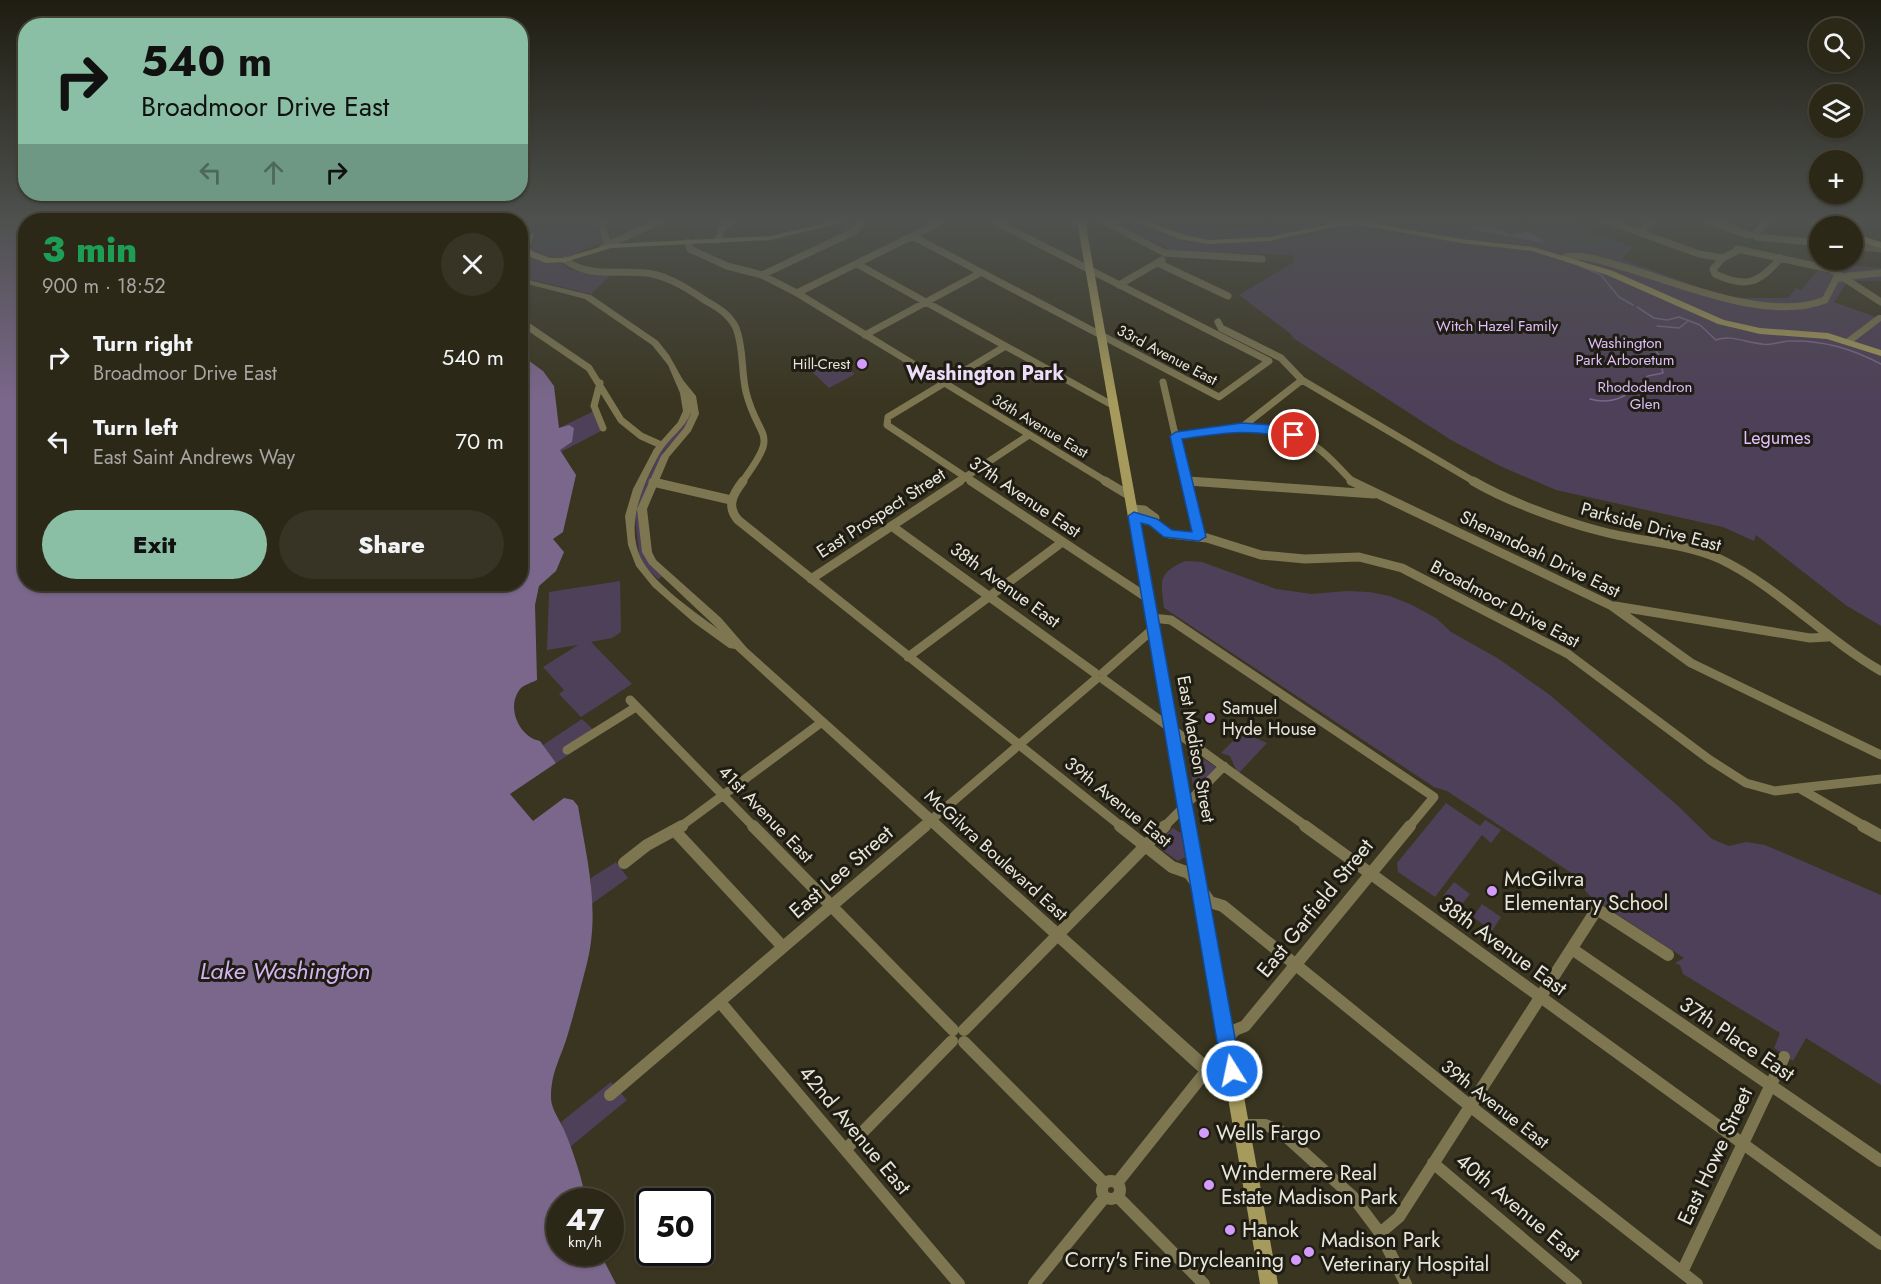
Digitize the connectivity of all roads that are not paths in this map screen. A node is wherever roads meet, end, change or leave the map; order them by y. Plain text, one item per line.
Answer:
1 (670, 281) edge
2 (774, 281) edge
3 (822, 281) edge
4 (887, 281) edge
5 (965, 281) edge
6 (995, 281) edge
7 (1092, 281) edge
8 (1111, 281) edge
9 (1126, 281) edge
10 (1196, 281) edge
11 (1629, 281) edge
12 (1669, 281) edge
13 (1732, 281) edge
14 (1757, 281) edge
15 (1835, 281) edge
16 (1849, 281) edge
17 (528, 282) edge
18 (1119, 285) junction
19 (797, 293) junction
20 (1228, 296) dead end
21 (925, 303) junction
22 (1881, 303) edge
23 (1881, 317) edge
24 (1218, 322) dead end
25 (528, 326) edge
26 (866, 335) junction
27 (1102, 336) junction
28 (1849, 342) junction
29 (1004, 347) junction
30 (1881, 353) edge
31 (678, 379) junction
32 (1302, 380) junction
33 (1163, 382) dead end
34 (600, 383) junction
35 (944, 383) junction
36 (1114, 406) junction
37 (1242, 427) junction
38 (603, 428) dead end
39 (1029, 435) junction
40 (1176, 436) junction
41 (661, 445) junction
42 (965, 478) junction
43 (1188, 481) junction
44 (653, 482) junction
45 (1376, 494) junction
46 (1130, 496) junction
47 (732, 500) junction
48 (1133, 513) junction
49 (893, 527) junction
50 (1199, 537) junction
51 (1061, 543) junction
52 (811, 579) junction
53 (989, 596) junction
54 (1149, 599) junction
55 (1612, 606) junction
56 (717, 621) junction
57 (1153, 624) junction
58 (706, 628) junction
59 (1828, 637) junction
60 (743, 651) junction
61 (908, 657) junction
62 (1881, 671) edge
63 (1099, 676) junction
64 (822, 722) junction
65 (1171, 728) junction
66 (1020, 744) junction
67 (567, 750) dead end
68 (1881, 755) edge
69 (1224, 766) junction
70 (1881, 779) edge
71 (1799, 789) junction
72 (723, 796) junction
73 (1185, 808) junction
74 (931, 820) junction
75 (675, 831) junction
76 (1881, 836) edge
77 (1146, 846) junction
78 (624, 863) dead end
79 (1370, 873) junction
80 (1199, 888) junction
81 (831, 906) junction
82 (1058, 935) junction
83 (783, 947) junction
84 (1572, 949) junction
85 (1668, 955) dead end
86 (1296, 965) junction
87 (1540, 997) junction
88 (720, 1002) junction
89 (958, 1036) junction
90 (1226, 1040) junction
91 (1784, 1057) dead end
92 (1207, 1070) junction
93 (1232, 1071) junction
94 (1771, 1085) junction
95 (610, 1095) dead end
96 (1470, 1106) junction
97 (1242, 1125) junction
98 (1743, 1145) junction
99 (846, 1149) junction
100 (1881, 1161) edge
101 (1433, 1163) junction
102 (1111, 1190) junction
103 (1380, 1233) junction
104 (1881, 1244) edge
105 (1682, 1272) junction
106 (959, 1284) edge
107 (1034, 1284) edge
108 (1204, 1284) edge
109 (1269, 1284) edge
110 (1406, 1284) edge
111 (1576, 1284) edge
112 (1696, 1284) edge

1 - 47 street
2 - 19 street, 36th Avenue East
3 - 19 street
4 - 21 street
5 - 21 street
6 - 27 street, 33rd Avenue East
7 - 27 main road, East Madison Street
8 - 18 street
9 - 18 street
10 - 20 street
11 - 28 main road
12 - 15 street, bridge
13 - 14 street
16 - 22 street
17 - 31 street, McGilvra Boulevard East
18 - 27 street, 33rd Avenue East
19 - 26 street, 36th Avenue East
21 - 26 street
21 - 29 street
23 - 28 street
24 - 32 street, Parkside Drive East
25 - 34 street
26 - 35 street, 36th Avenue East
27 - 36 main road, East Madison Street
28 - 30 main road
29 - 35 street
29 - 36 street
31 - 41 street, McGilvra Boulevard East
31 - 44 street, McGilvra Boulevard East
32 - 37 street
32 - 59 street, Parkside Drive East
33 - 40 street
34 - 38 street
34 - 41 street
35 - 39 street, 36th Avenue East
35 - 42 street, 37th Avenue East
36 - 46 main road, East Madison Street
37 - 40 street, Shenandoah Drive East
37 - 45 street, Shenandoah Drive East
39 - 42 street, East Prospect Street
39 - 46 street, 36th Avenue East
40 - 43 street
41 - 58 street, McGilvra Boulevard East
42 - 49 street, East Prospect Street
42 - 51 street, 37th Avenue East
43 - 45 street
43 - 50 street
44 - 47 street
44 - 56 street, McGilvra Boulevard East
45 - 55 street, Shenandoah Drive East
46 - 48 main road, East Madison Street
47 - 52 street, 39th Avenue East
48 - 50 street, Broadmoor Drive East
48 - 54 main road, East Madison Street
49 - 52 street, East Prospect Street
49 - 53 street, 38th Avenue East
50 - 71 street, Broadmoor Drive East
51 - 53 street
51 - 54 street, 37th Avenue East
52 - 61 street, 39th Avenue East
53 - 61 street
53 - 63 street, 38th Avenue East
54 - 57 main road, East Madison Street
55 - 59 street
55 - 68 street, Shenandoah Drive East
56 - 58 street
56 - 60 street, McGilvra Boulevard East
57 - 63 street, East Lee Street
57 - 65 main road, East Madison Street
57 - 79 street, East Garfield Street
58 - 60 street, McGilvra Boulevard East
59 - 62 street, Parkside Drive East
60 - 64 street, McGilvra Boulevard East
61 - 66 street, 39th Avenue East
63 - 65 street, 38th Avenue East
63 - 66 street, East Lee Street
64 - 72 street
64 - 74 street, McGilvra Boulevard East
65 - 69 street, 38th Avenue East
65 - 73 main road, East Madison Street
66 - 74 street, East Lee Street
66 - 77 street, 39th Avenue East
67 - 72 street, 41st Avenue East
69 - 73 street
69 - 79 street, 38th Avenue East
70 - 71 street, Broadmoor Drive East
71 - 76 street
72 - 75 street
72 - 81 street, 41st Avenue East
73 - 77 street
73 - 80 main road, East Madison Street
74 - 81 street, East Lee Street
74 - 82 street, McGilvra Boulevard East
75 - 78 street
75 - 83 street
77 - 80 street, 39th Avenue East
77 - 82 street
79 - 86 street, East Garfield Street
79 - 87 street, 38th Avenue East
80 - 86 street, 39th Avenue East
80 - 90 main road, East Madison Street
81 - 83 street, East Lee Street
81 - 89 street, 41st Avenue East
82 - 89 street
82 - 92 street, McGilvra Boulevard East
83 - 88 street, East Lee Street
84 - 85 street
84 - 87 street
84 - 94 street, 37th Place East
86 - 90 street, East Garfield Street
86 - 96 street, 39th Avenue East
87 - 96 street
87 - 98 street, 38th Avenue East
88 - 95 street, East Lee Street
88 - 99 street, 42nd Avenue East
89 - 99 street
89 - 102 street, 41st Avenue East
90 - 93 main road, East Madison Street
91 - 94 street, East Howe Street
92 - 93 street
92 - 102 street
93 - 97 main road, East Madison Street
94 - 98 street, East Howe Street
94 - 100 street, 37th Place East
96 - 101 street
96 - 105 street, 39th Avenue East
97 - 103 street
97 - 109 main road, East Madison Street
98 - 104 street, 38th Avenue East
98 - 105 street, East Howe Street
99 - 106 street, 42nd Avenue East
101 - 103 street
101 - 111 street, 40th Avenue East
102 - 107 street
102 - 108 street, 41st Avenue East
103 - 110 street
105 - 112 street, 39th Avenue East

